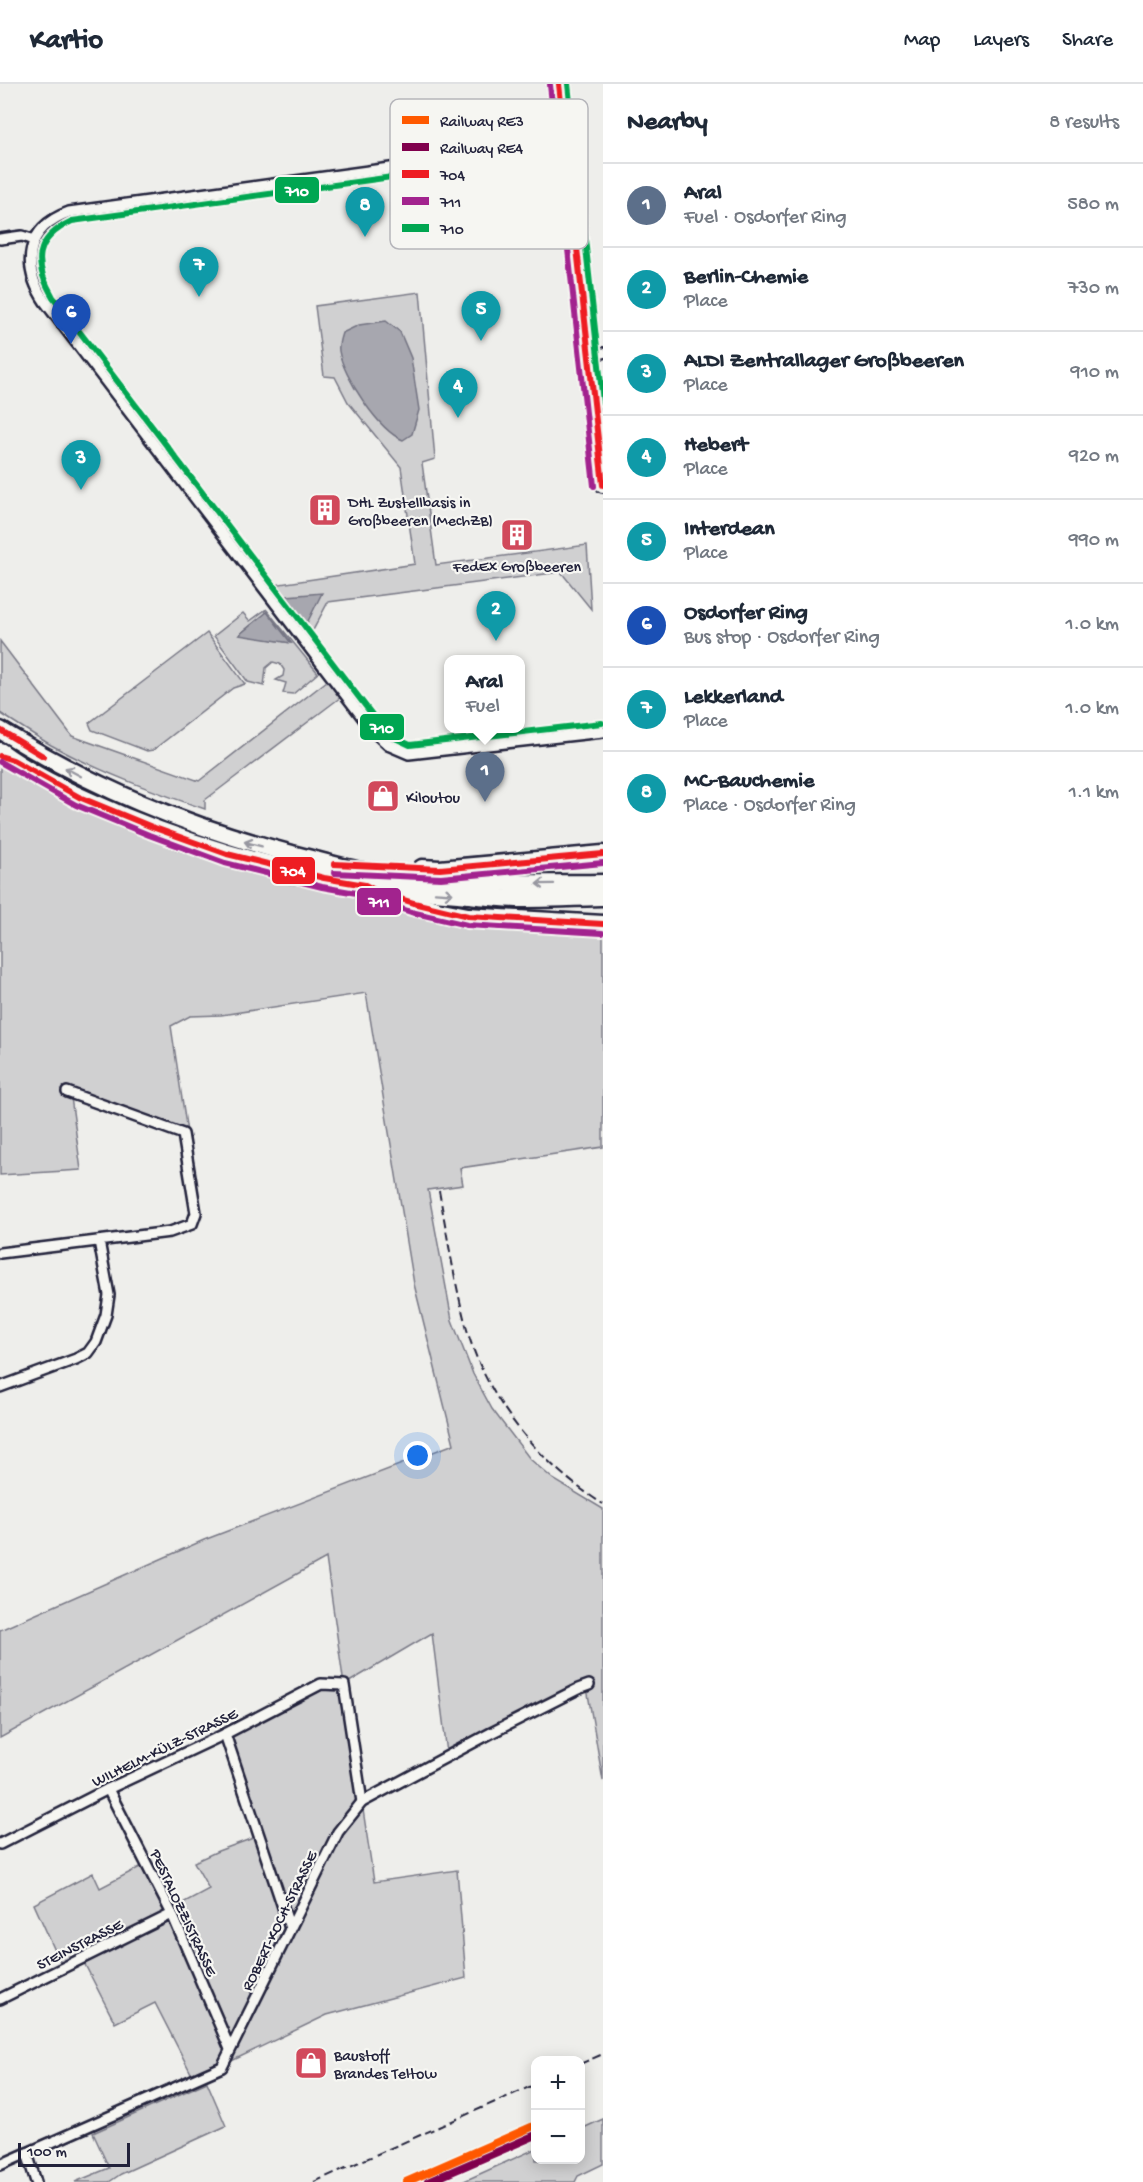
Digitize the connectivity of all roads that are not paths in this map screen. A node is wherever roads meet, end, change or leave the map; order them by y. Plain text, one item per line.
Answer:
1 (559, 84) edge
2 (560, 99) edge
3 (390, 168) edge
4 (0, 239) edge
5 (35, 240) junction
6 (576, 249) edge
7 (603, 353) edge
8 (588, 355) junction
9 (603, 485) edge
10 (0, 730) edge
11 (603, 732) edge
12 (4, 756) edge
13 (603, 854) edge
14 (330, 864) junction
15 (603, 883) edge
16 (365, 885) junction
17 (603, 897) edge
18 (603, 924) edge
19 (67, 1092) dead end
20 (99, 1241) junction
21 (0, 1253) edge
22 (0, 1387) edge
23 (589, 1685) dead end
24 (225, 1734) junction
25 (108, 1789) junction
26 (362, 1803) junction
27 (0, 1844) edge
28 (172, 1914) junction
29 (290, 1928) junction
30 (0, 1999) edge
31 (230, 2049) junction
32 (27, 2153) junction
33 (0, 2165) edge
34 (36, 2182) edge

1 - 2 street
3 - 5 street
4 - 5 street
5 - 11 street
6 - 8 street
7 - 8 street
8 - 9 street
14 -> 10 highway
12 - 16 highway
13 - 14 highway
15 -> 14 highway
16 -> 17 highway
16 - 18 highway
19 - 20 street
20 - 21 street
20 - 22 street
23 - 26 street, ROBERT-KOCH-STRASSE
24 - 25 street, WILHELM-KÜLZ-STRASSE
24 - 26 street, WILHELM-KÜLZ-STRASSE
24 - 29 street
25 - 27 street, WILHELM-KÜLZ-STRASSE
25 - 28 street, PESTALOZZISTRASSE
26 - 29 street, ROBERT-KOCH-STRASSE
28 - 30 street, STEINSTRASSE
28 - 31 street, PESTALOZZISTRASSE
29 - 31 street, ROBERT-KOCH-STRASSE
31 - 32 street, ROBERT-KOCH-STRASSE
32 - 33 street, ROBERT-KOCH-STRASSE
32 - 34 street

